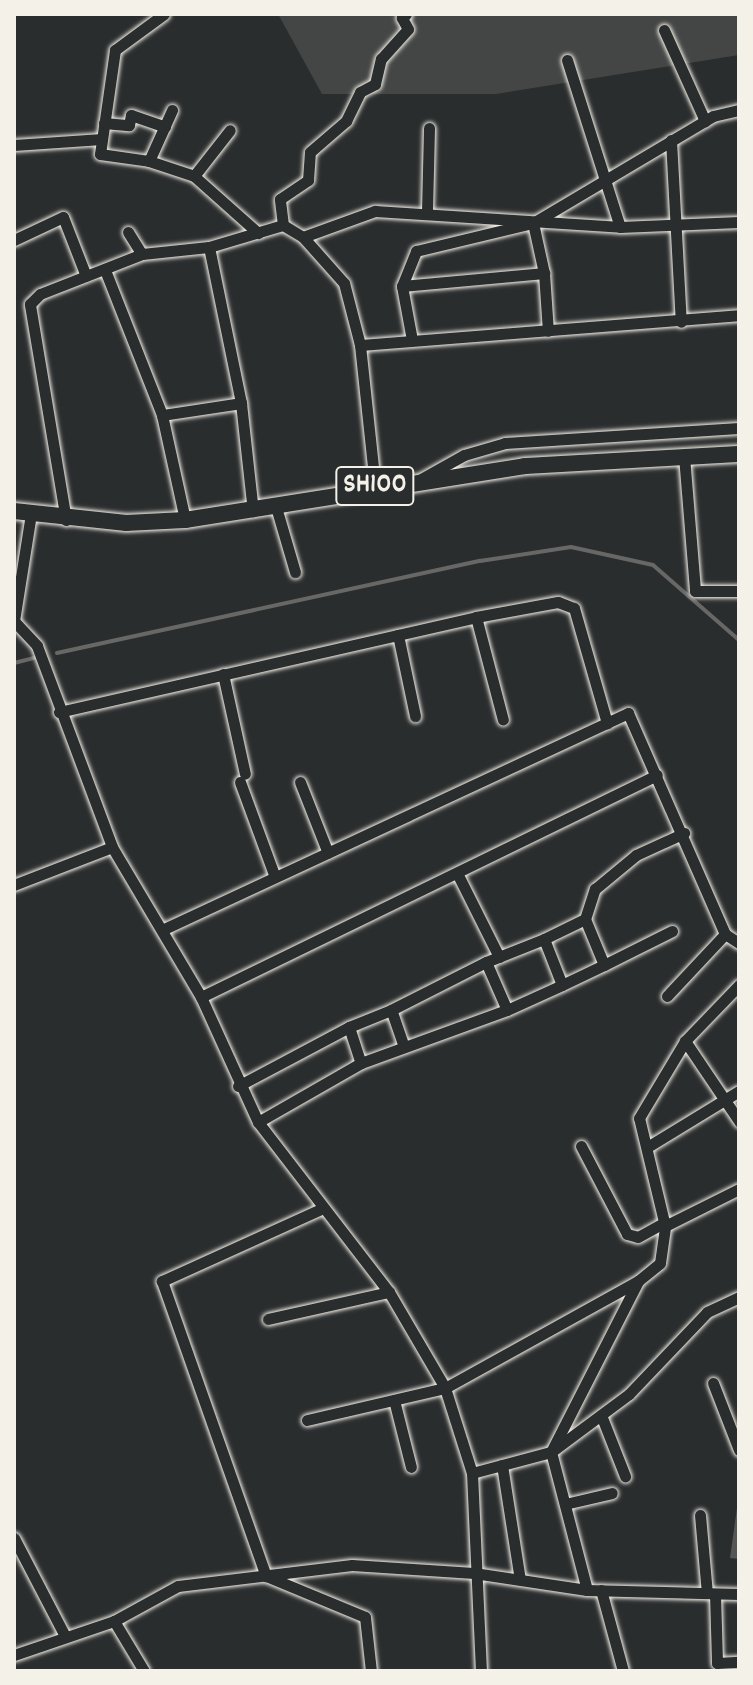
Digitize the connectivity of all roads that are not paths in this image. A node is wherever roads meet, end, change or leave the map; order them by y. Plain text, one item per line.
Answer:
1 (164, 14) edge
2 (406, 14) edge
3 (664, 30) dead end
4 (567, 60) dead end
5 (172, 110) dead end
6 (739, 110) edge
7 (705, 121) junction
8 (104, 123) junction
9 (165, 127) junction
10 (429, 128) dead end
11 (230, 130) dead end
12 (102, 139) junction
13 (671, 140) junction
14 (14, 145) edge
15 (149, 161) junction
16 (194, 176) junction
17 (602, 182) junction
18 (427, 211) junction
19 (739, 222) edge
20 (533, 223) junction
21 (283, 225) junction
22 (678, 225) junction
23 (620, 227) junction
24 (128, 232) dead end
25 (258, 233) junction
26 (303, 237) junction
27 (14, 240) edge
28 (209, 247) junction
29 (142, 254) junction
30 (105, 270) junction
31 (544, 273) junction
32 (86, 276) junction
33 (402, 286) junction
34 (739, 315) edge
35 (681, 322) junction
36 (548, 331) junction
37 (412, 340) junction
38 (360, 345) junction
39 (241, 403) junction
40 (162, 415) junction
41 (739, 428) edge
42 (739, 454) edge
43 (684, 456) junction
44 (420, 480) junction
45 (375, 486) junction
46 (276, 507) junction
47 (14, 511) edge
48 (253, 511) junction
49 (31, 514) junction
50 (66, 520) junction
51 (185, 520) junction
52 (295, 572) dead end
53 (739, 591) edge
54 (476, 617) junction
55 (14, 621) edge
56 (398, 635) junction
57 (223, 674) junction
58 (59, 712) junction
59 (415, 716) dead end
60 (503, 720) dead end
61 (607, 723) junction
62 (657, 775) junction
63 (300, 782) dead end
64 (684, 833) junction
65 (112, 847) junction
66 (328, 853) junction
67 (457, 873) junction
68 (275, 877) junction
69 (14, 885) edge
70 (585, 919) junction
71 (164, 929) junction
72 (672, 931) dead end
73 (725, 934) junction
74 (544, 939) junction
75 (739, 943) edge
76 (499, 957) junction
77 (486, 962) junction
78 (604, 965) junction
79 (562, 985) junction
80 (739, 985) edge
81 (667, 996) dead end
82 (201, 997) junction
83 (391, 1010) junction
84 (507, 1010) junction
85 (349, 1027) junction
86 (685, 1041) junction
87 (404, 1047) junction
88 (361, 1063) junction
89 (238, 1086) junction
90 (739, 1091) edge
91 (726, 1099) junction
92 (739, 1121) edge
93 (258, 1122) junction
94 (581, 1146) dead end
95 (649, 1146) junction
96 (739, 1189) edge
97 (321, 1209) junction
98 (665, 1224) junction
99 (638, 1281) junction
100 (389, 1292) junction
101 (739, 1297) edge
102 (268, 1319) dead end
103 (713, 1383) dead end
104 (445, 1388) junction
105 (394, 1400) junction
106 (601, 1415) junction
107 (307, 1420) dead end
108 (739, 1450) edge
109 (551, 1452) junction
110 (502, 1465) junction
111 (411, 1467) dead end
112 (472, 1473) junction
113 (625, 1476) dead end
114 (612, 1493) dead end
115 (565, 1504) junction
116 (700, 1515) dead end
117 (14, 1538) edge
118 (474, 1573) junction
119 (266, 1576) junction
120 (520, 1580) junction
121 (587, 1590) junction
122 (601, 1590) junction
123 (711, 1593) junction
124 (739, 1594) edge
125 (114, 1621) junction
126 (64, 1634) junction
127 (14, 1655) edge
128 (739, 1662) edge
129 (715, 1667) edge
130 (144, 1671) edge
131 (371, 1671) edge
132 (481, 1671) edge
133 (623, 1671) edge

1 - 8 street
2 - 21 street
3 - 7 street
4 - 17 street
5 - 9 street
6 - 7 street
7 - 13 street
8 - 9 street
8 - 12 street
9 - 15 street
10 - 18 street
11 - 16 street
12 - 14 street
12 - 15 street
13 - 17 street
13 - 22 street
15 - 16 street
16 - 25 street
17 - 20 street
17 - 23 street
18 - 20 street
18 - 26 street
19 - 22 street
20 - 23 street
20 - 31 street
20 - 33 street
21 - 25 street
21 - 26 street
22 - 23 street
22 - 35 street
24 - 29 street
25 - 28 street
26 - 38 street
27 - 32 street
28 - 29 street
28 - 39 street
29 - 30 street
30 - 32 street
30 - 40 street
31 - 33 street
31 - 36 street
32 - 50 street
33 - 37 street
34 - 35 street
35 - 36 street
36 - 37 street
37 - 38 street
38 - 45 street
39 - 40 street
39 - 48 street
40 - 51 street
41 - 44 street
42 - 43 main road, SH100
43 - 44 main road, SH100
43 - 53 street
44 - 45 main road, SH100
45 - 46 main road, SH100
46 - 48 main road, SH100
46 - 52 street
47 - 49 main road, SH100
48 - 51 main road, SH100
49 - 50 main road, SH100
49 - 55 street
50 - 51 main road, SH100
54 - 56 street
54 - 60 street
54 - 61 street
55 - 58 street
56 - 57 street
56 - 59 street
57 - 58 street
57 - 68 street
58 - 65 street
61 - 62 street
61 - 66 street
62 - 64 street
62 - 67 street
63 - 66 street
64 - 70 street
64 - 73 street
65 - 69 street
65 - 71 street
66 - 68 street
67 - 76 street
67 - 82 street
68 - 71 street
70 - 74 street
70 - 78 street
71 - 82 street
72 - 78 street
73 - 75 street
73 - 81 street
74 - 76 street
74 - 79 street
76 - 77 street
77 - 83 street
77 - 84 street
78 - 79 street
79 - 84 street
80 - 86 street
82 - 89 street
83 - 85 street
83 - 87 street
84 - 87 street
85 - 88 street
85 - 89 street
86 - 91 street
86 - 95 street
87 - 88 street
88 - 93 street
89 - 93 street
90 - 91 street
91 - 92 street
91 - 95 street
93 - 97 street
94 - 98 street
95 - 98 street
96 - 98 street
97 - 100 street
97 - 119 street
98 - 99 street
99 - 104 street
99 - 109 street
100 - 102 street
100 - 104 street
101 - 106 street
103 - 108 street
104 - 105 street
104 - 112 street
105 - 107 street
105 - 111 street
106 - 109 street
106 - 113 street
109 - 110 street
109 - 115 street
110 - 112 street
110 - 120 street
112 - 118 street
114 - 115 street
115 - 121 street
116 - 123 street
117 - 126 street
118 - 119 street
118 - 120 street
118 - 132 street
119 - 125 street
119 - 131 street
120 - 121 street
121 - 122 street
122 - 123 street
122 - 133 street
123 - 124 street
123 - 129 street
125 - 126 street
125 - 130 street
126 - 127 street
128 - 129 street

